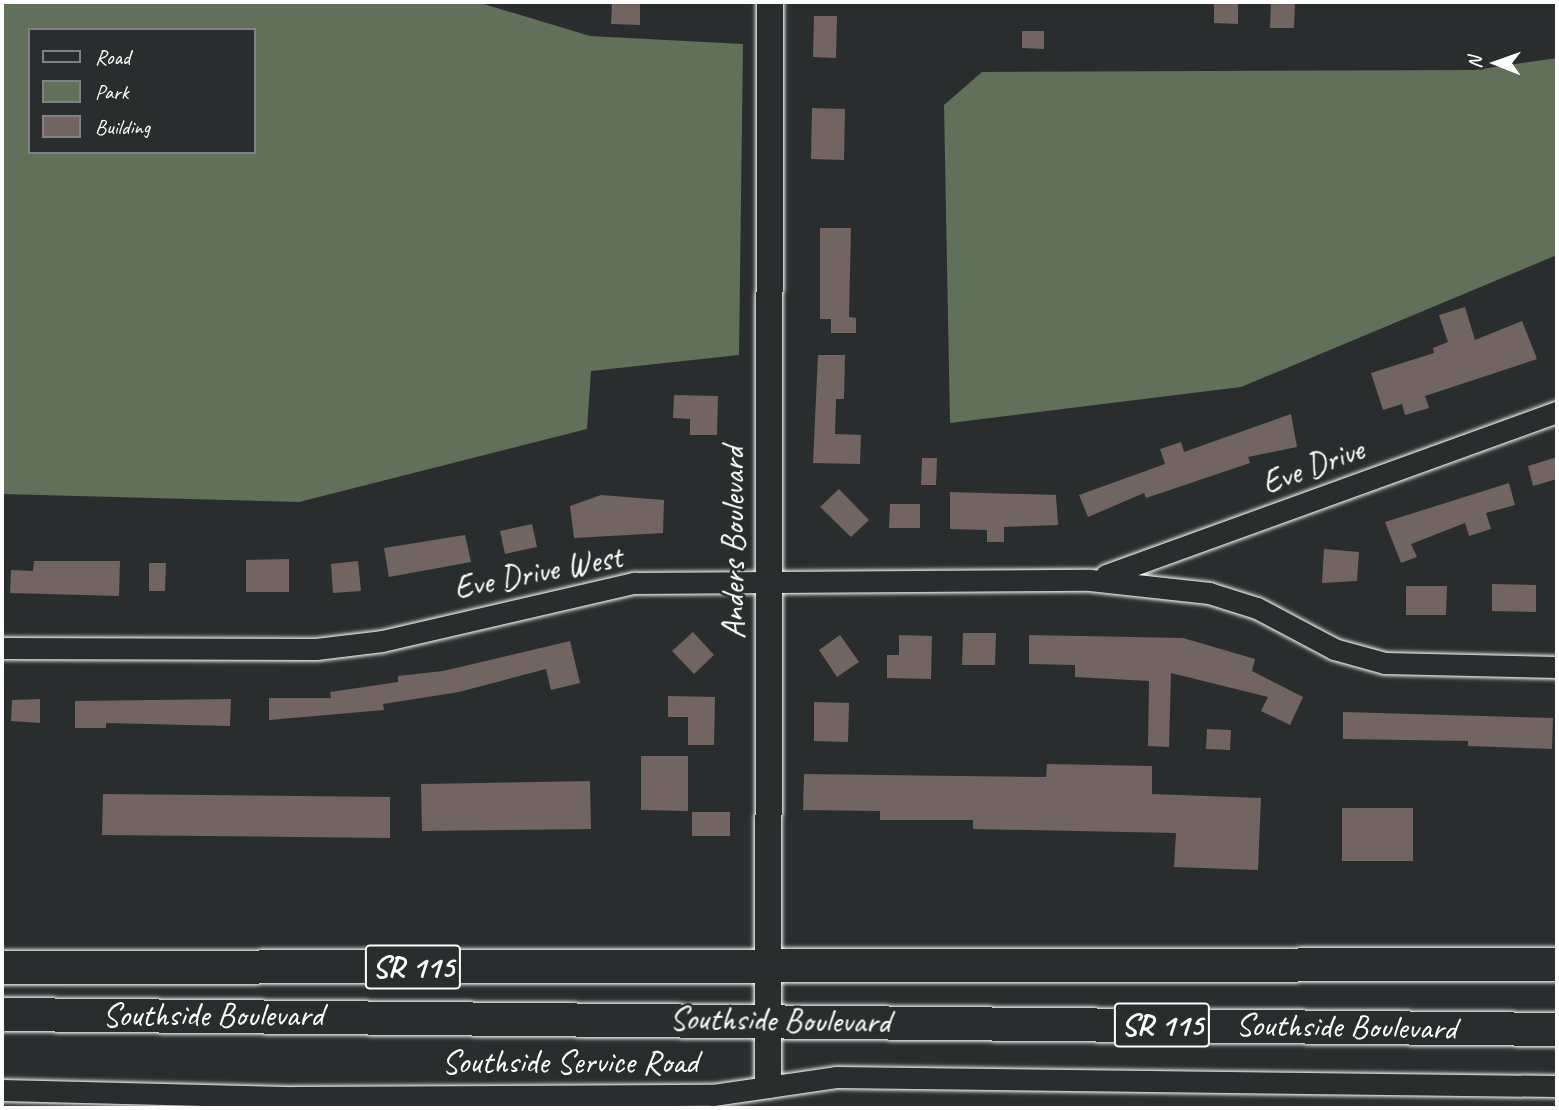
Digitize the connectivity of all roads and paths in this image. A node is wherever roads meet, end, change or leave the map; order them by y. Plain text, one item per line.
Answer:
1 (770, 2) edge
2 (1557, 412) edge
3 (1090, 580) junction
4 (769, 583) junction
5 (2, 648) edge
6 (1557, 667) edge
7 (768, 964) junction
8 (1557, 964) edge
9 (2, 967) edge
10 (2, 1014) edge
11 (767, 1020) junction
12 (1557, 1029) edge
13 (768, 1085) junction
14 (1557, 1086) edge
15 (2, 1090) edge

1 - 4 street, Anders Boulevard
2 - 3 street, Eve Drive
3 - 4 street, Eve Drive West
3 - 6 street
4 - 5 street, Eve Drive West
4 - 7 street, Anders Boulevard
7 - 8 highway, Southside Boulevard / SR 115
7 - 9 highway, Southside Boulevard / SR 115
7 - 11 street, Anders Boulevard
10 - 11 highway, Southside Boulevard / SR 115
11 - 12 highway, Southside Boulevard / SR 115
11 - 13 street, Anders Boulevard
13 - 14 street, Southside Service Road
13 - 15 street, Southside Service Road

